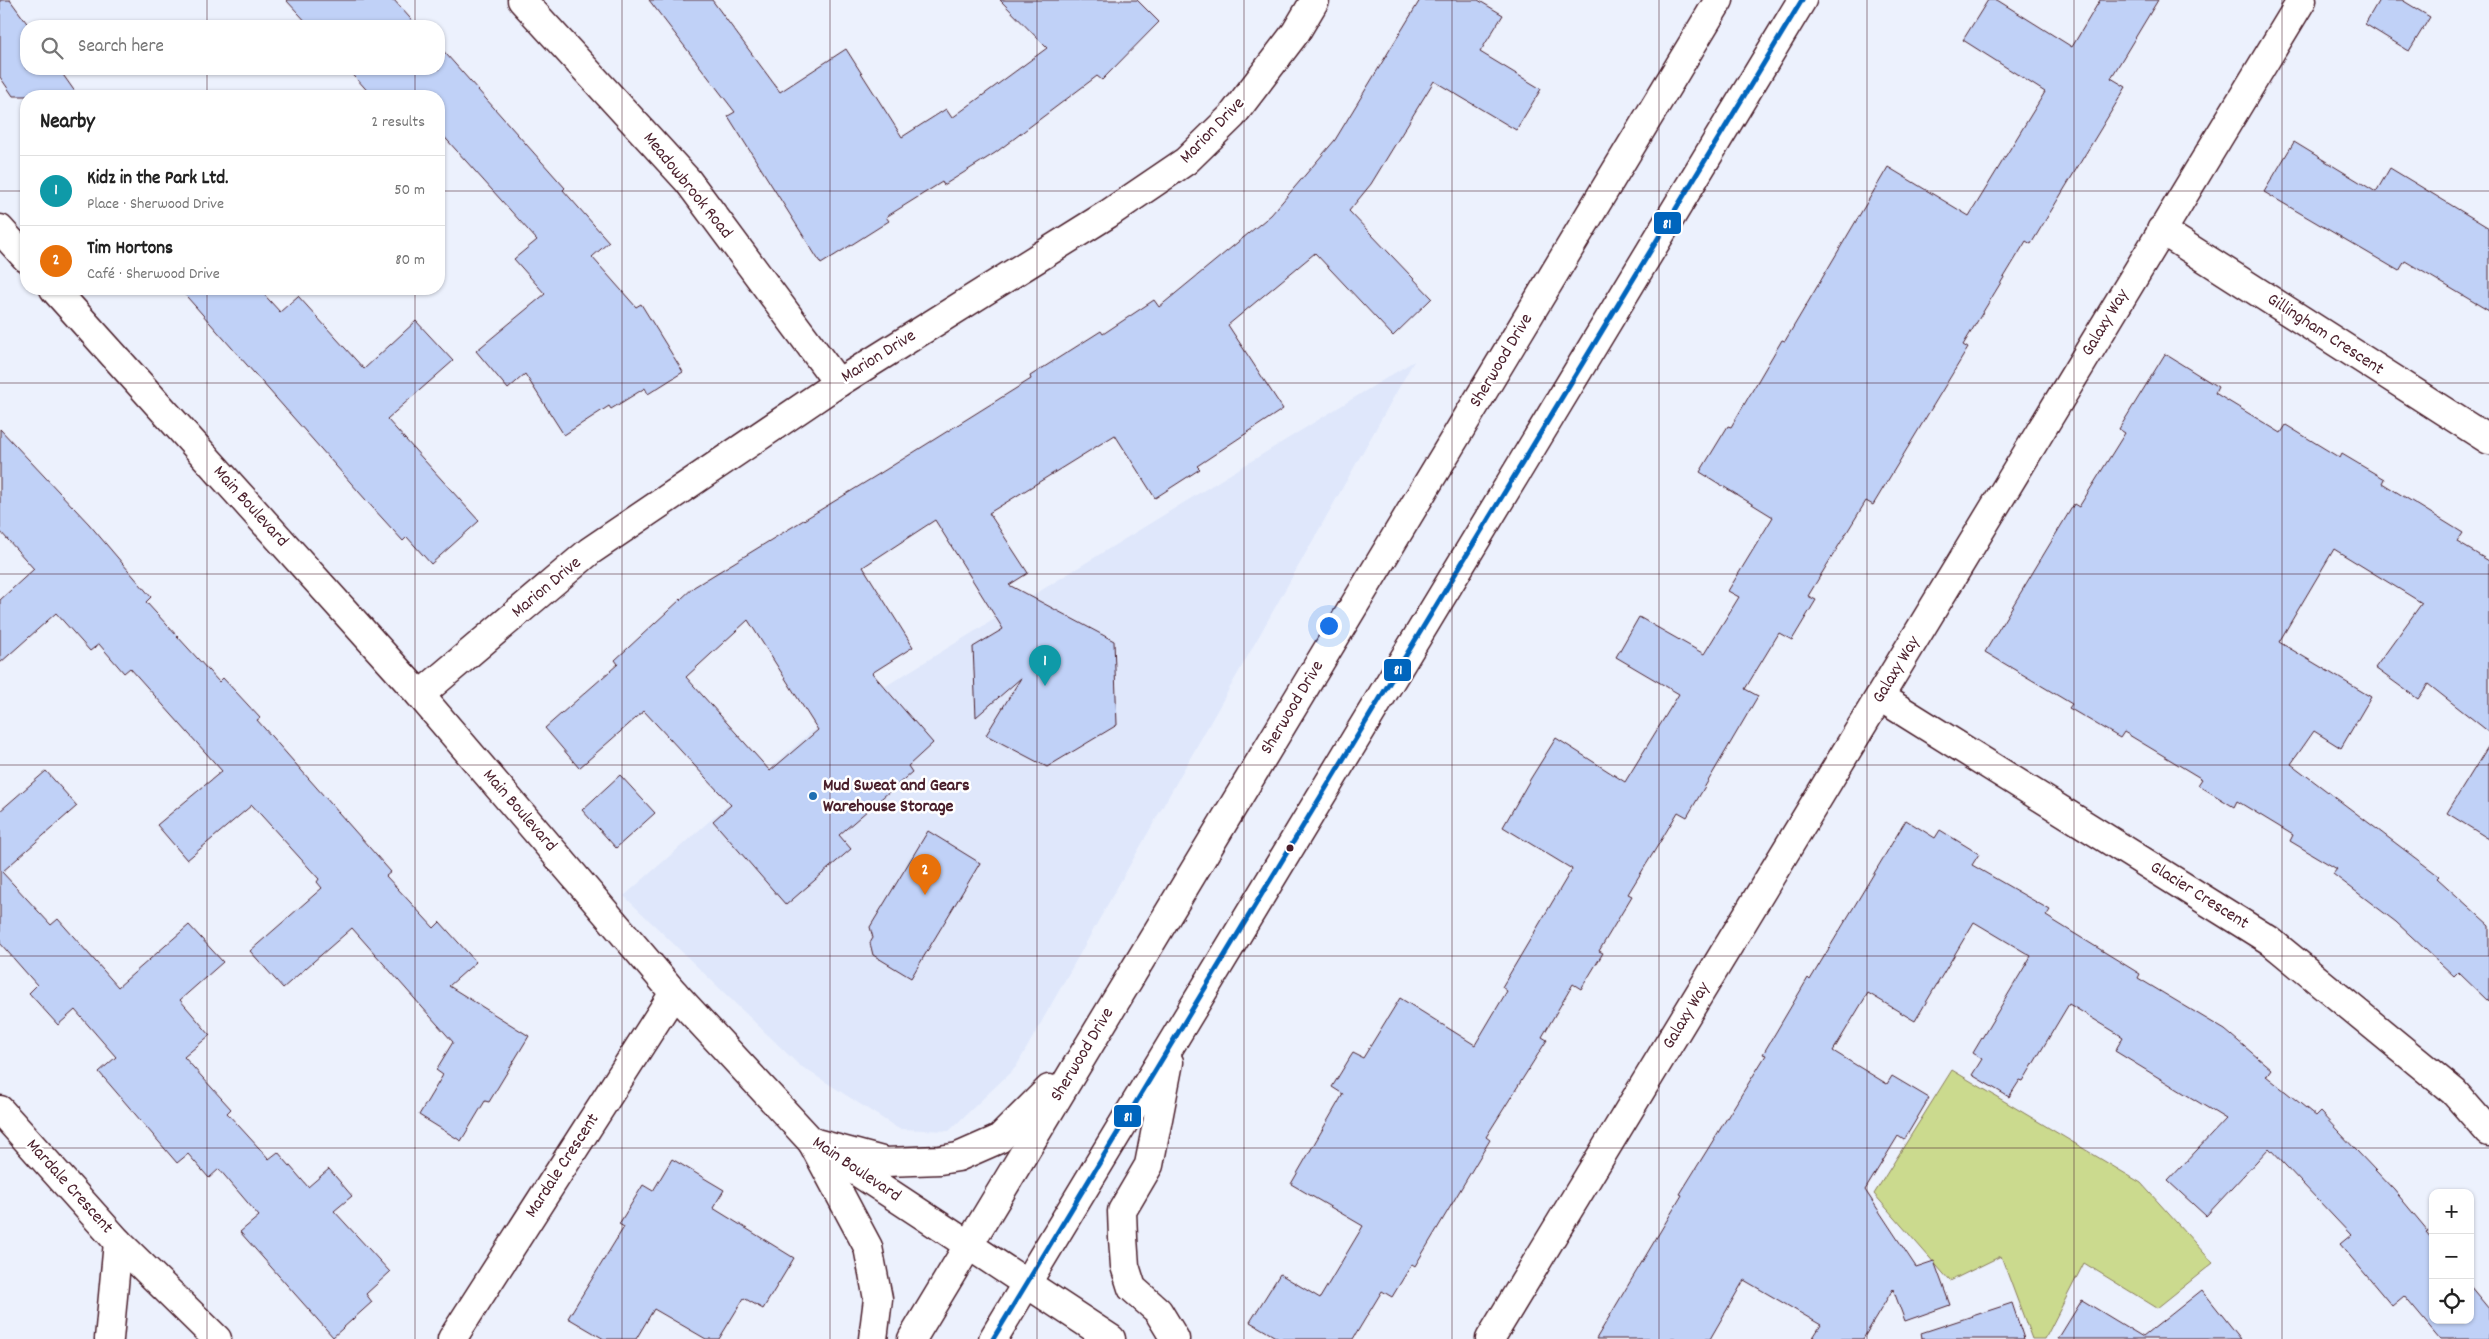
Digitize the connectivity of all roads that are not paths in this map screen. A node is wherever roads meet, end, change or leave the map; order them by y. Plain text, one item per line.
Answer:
1 (522, 0) edge
2 (1315, 0) edge
3 (1719, 0) edge
4 (1802, 0) edge
5 (2302, 0) edge
6 (0, 229) edge
7 (2161, 230) junction
8 (20, 251) edge
9 (59, 295) edge
10 (838, 383) junction
11 (2489, 440) edge
12 (420, 695) junction
13 (1880, 697) junction
14 (674, 993) junction
15 (1173, 1044) junction
16 (1082, 1056) junction
17 (0, 1110) edge
18 (2489, 1132) edge
19 (812, 1142) junction
20 (118, 1242) junction
21 (967, 1245) junction
22 (1026, 1284) junction
23 (110, 1339) edge
24 (217, 1339) edge
25 (452, 1339) edge
26 (873, 1339) edge
27 (912, 1339) edge
28 (993, 1339) edge
29 (1111, 1339) edge
30 (1175, 1339) edge
31 (1490, 1339) edge

1 - 10 street, Meadowbrook Road
2 - 10 street, Marion Drive
3 - 16 street, Sherwood Drive
4 - 15 street
5 - 7 street, Galaxy Way
6 - 8 street
7 - 11 street, Gillingham Crescent
7 - 13 street, Galaxy Way
9 - 12 street, Main Boulevard
10 - 12 street, Marion Drive
12 - 14 street, Main Boulevard
13 - 18 street, Glacier Crescent
13 - 31 street, Galaxy Way
14 - 19 street, Main Boulevard
14 - 25 street, Mardale Crescent
15 - 22 street
15 - 30 street
16 - 19 street
16 - 21 street, Sherwood Drive
17 - 20 street, Mardale Crescent
19 - 21 street, Main Boulevard
19 - 26 street
20 - 23 street, Mardale Crescent
20 - 24 street, Mardale Crescent
21 - 22 street, Main Boulevard
21 - 27 street, Sherwood Drive
22 - 28 street
22 - 29 street, Main Boulevard

